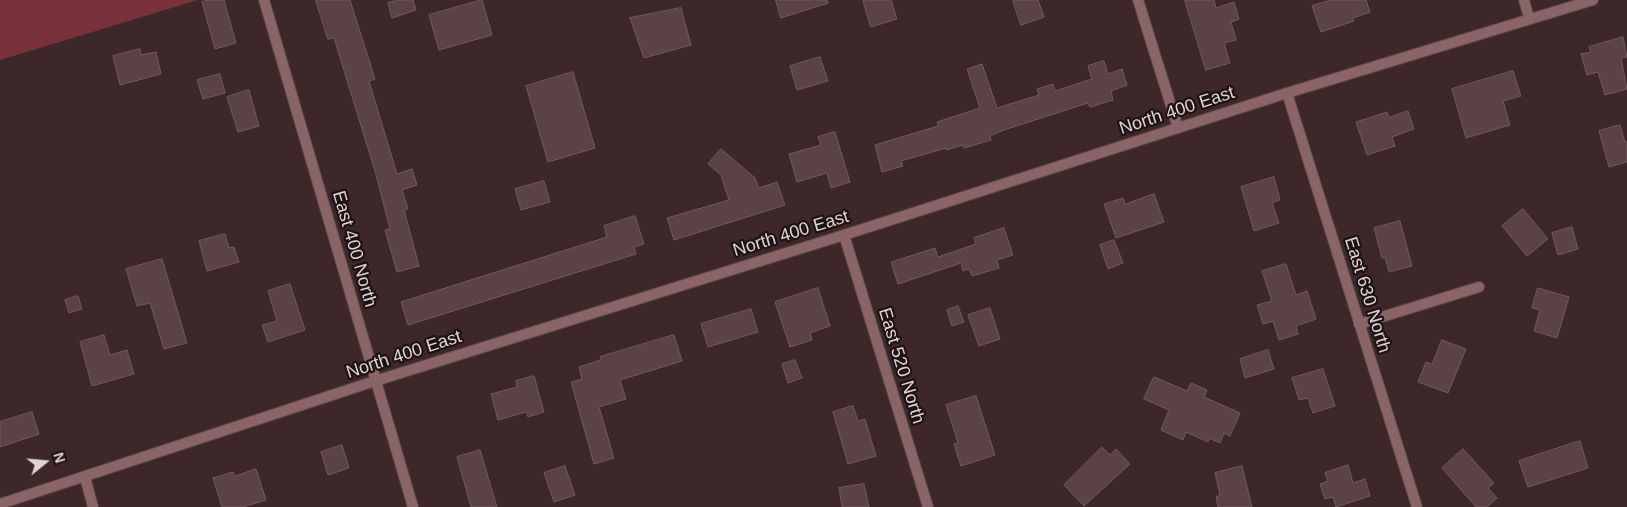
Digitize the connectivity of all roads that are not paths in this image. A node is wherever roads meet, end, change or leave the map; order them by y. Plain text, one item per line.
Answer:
1 (264, 0) edge
2 (1138, 0) edge
3 (1524, 0) edge
4 (1593, 0) edge
5 (1529, 18) junction
6 (1287, 93) junction
7 (1178, 128) junction
8 (844, 235) junction
9 (1479, 287) dead end
10 (1360, 324) junction
11 (376, 381) junction
12 (85, 477) junction
13 (0, 504) edge
14 (94, 507) edge
15 (413, 507) edge
16 (928, 507) edge
17 (1417, 507) edge

1 - 11 street, East 400 North
2 - 7 street
3 - 5 street
4 - 5 street, North 400 East
5 - 6 street, North 400 East
6 - 7 street, North 400 East
6 - 10 street, East 630 North
7 - 8 street, North 400 East
8 - 11 street, North 400 East
8 - 16 street, East 520 North
9 - 10 street
10 - 17 street, East 630 North
11 - 12 street, North 400 East
11 - 15 street, East 400 North
12 - 13 street, North 400 East
12 - 14 street

